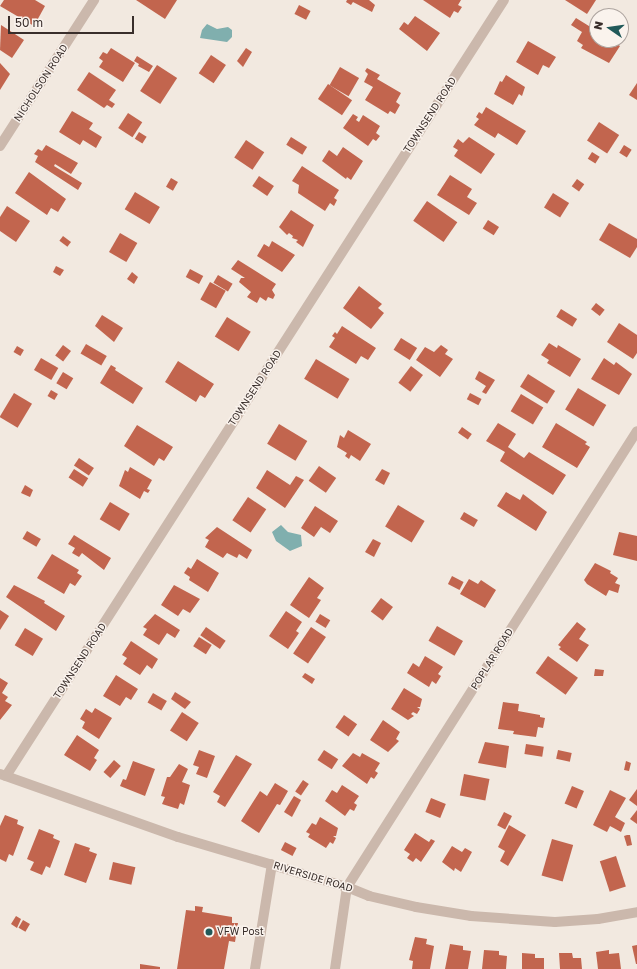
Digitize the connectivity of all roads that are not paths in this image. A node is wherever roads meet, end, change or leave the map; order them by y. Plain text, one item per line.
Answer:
1 (94, 0) edge
2 (504, 0) edge
3 (0, 146) edge
4 (637, 431) edge
5 (3, 775) edge
6 (272, 864) junction
7 (347, 887) junction
8 (637, 912) edge
9 (255, 969) edge
10 (335, 969) edge

1 - 3 street, NICHOLSON ROAD
2 - 5 street, TOWNSEND ROAD
4 - 7 street, POPLAR ROAD
5 - 6 street, RIVERSIDE ROAD
6 - 7 street, RIVERSIDE ROAD
6 - 9 street
7 - 8 street, RIVERSIDE ROAD
7 - 10 street

